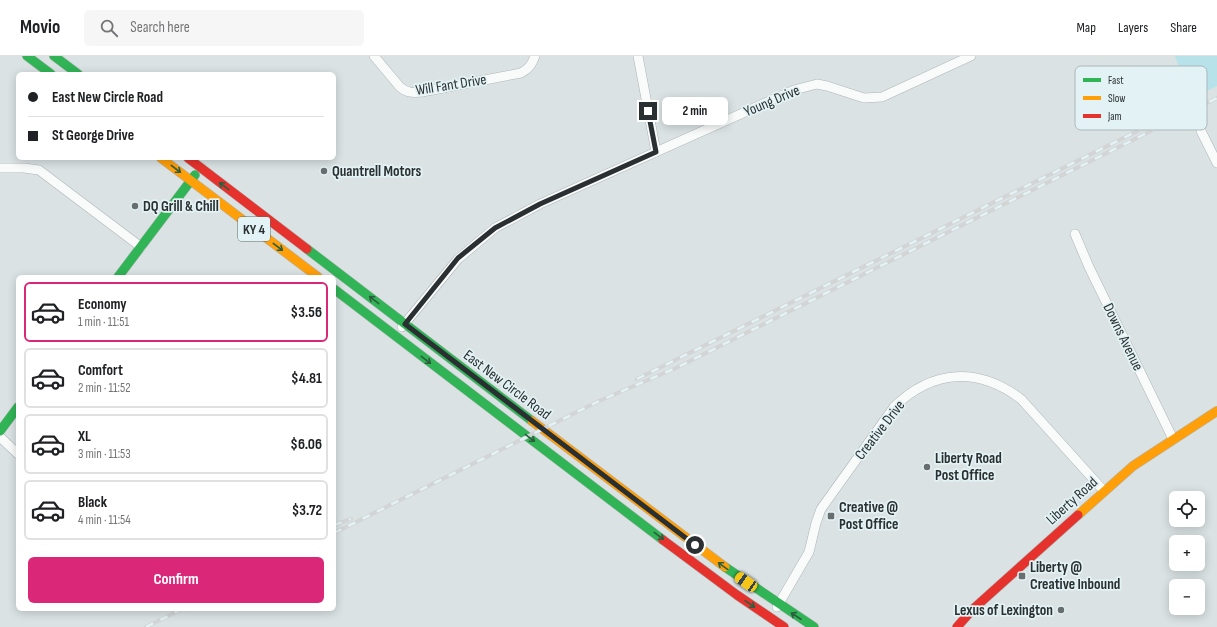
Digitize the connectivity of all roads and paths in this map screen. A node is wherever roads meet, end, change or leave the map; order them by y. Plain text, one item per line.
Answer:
1 (27, 56) edge
2 (54, 56) edge
3 (374, 56) edge
4 (535, 56) edge
5 (638, 56) edge
6 (971, 56) edge
7 (48, 72) edge
8 (75, 72) edge
9 (1201, 131) dead end
10 (656, 152) junction
11 (164, 160) edge
12 (191, 160) edge
13 (1217, 163) edge
14 (0, 168) edge
15 (201, 168) junction
16 (191, 181) junction
17 (1075, 234) dead end
18 (141, 247) junction
19 (120, 275) edge
20 (315, 275) edge
21 (336, 291) edge
22 (405, 324) junction
23 (396, 336) junction
24 (16, 410) edge
25 (1217, 411) edge
26 (0, 430) edge
27 (0, 437) edge
28 (1173, 439) junction
29 (16, 452) edge
30 (1104, 491) junction
31 (779, 604) junction
32 (770, 618) junction
33 (784, 627) edge
34 (814, 627) edge
35 (957, 627) edge

1 - 7 main road
2 - 8 main road
3 - 4 street, Will Fant Drive
5 - 10 street
6 - 10 street, Young Drive
9 - 13 street
10 - 22 street, Young Drive
11 -> 16 main road, KY 4
12 - 15 main road, East New Circle Road / KY 4
14 - 18 street
15 - 16 main road
22 -> 15 main road, East New Circle Road / KY 4
16 - 18 main road
16 -> 20 main road, KY 4
17 - 28 street, Downs Avenue
18 - 19 main road
21 - 23 main road, East New Circle Road
22 - 23 street, Young Drive
31 -> 22 main road, East New Circle Road / KY 4
23 -> 32 main road, East New Circle Road
24 - 26 main road
25 - 28 main road, Liberty Road
27 - 29 street
28 - 30 main road, Liberty Road
30 - 31 street, Creative Drive
30 - 35 main road, Liberty Road
31 - 32 street, Creative Drive
34 -> 31 main road, East New Circle Road / KY 4
32 - 33 main road, East New Circle Road

